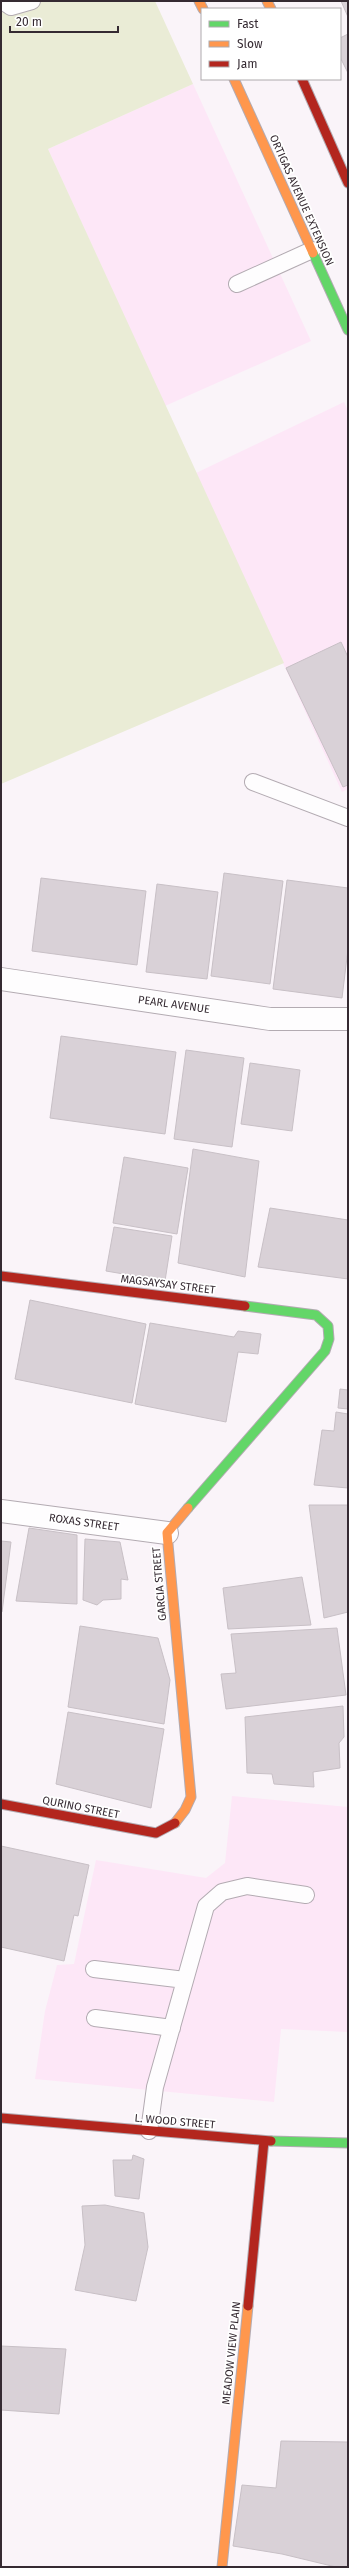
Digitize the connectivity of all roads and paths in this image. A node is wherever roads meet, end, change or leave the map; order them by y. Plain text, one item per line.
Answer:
1 (2, 1) edge
2 (32, 1) edge
3 (234, 80) edge
4 (302, 80) edge
5 (348, 183) edge
6 (312, 250) junction
7 (237, 284) dead end
8 (348, 330) edge
9 (253, 782) dead end
10 (348, 818) edge
11 (1, 978) edge
12 (348, 1019) edge
13 (1, 1276) edge
14 (328, 1326) joint
15 (1, 1511) edge
16 (166, 1533) junction
17 (1, 1804) edge
18 (156, 1833) joint
19 (306, 1895) dead end
20 (94, 1969) dead end
21 (185, 1980) junction
22 (94, 2018) dead end
23 (172, 2028) junction
24 (1, 2118) edge
25 (149, 2131) junction
26 (264, 2141) junction
27 (348, 2143) edge
28 (222, 2567) edge

1 - 2 lane
3 - 6 street, ORTIGAS AVENUE EXTENSION
4 - 5 street
6 - 7 lane
6 - 8 street, ORTIGAS AVENUE EXTENSION
9 - 10 lane
11 - 12 street, PEARL AVENUE
13 - 14 street, MAGSAYSAY STREET
14 - 16 street, GARCIA STREET
15 - 16 street, ROXAS STREET
16 - 18 street, GARCIA STREET
17 - 18 street, QURINO STREET
19 - 21 lane
20 - 21 lane
21 - 23 lane
22 - 23 lane
23 - 25 lane
24 - 25 street, L. WOOD STREET
25 - 26 street, L. WOOD STREET
26 - 27 street, L. WOOD STREET
26 - 28 street, MEADOW VIEW PLAIN

